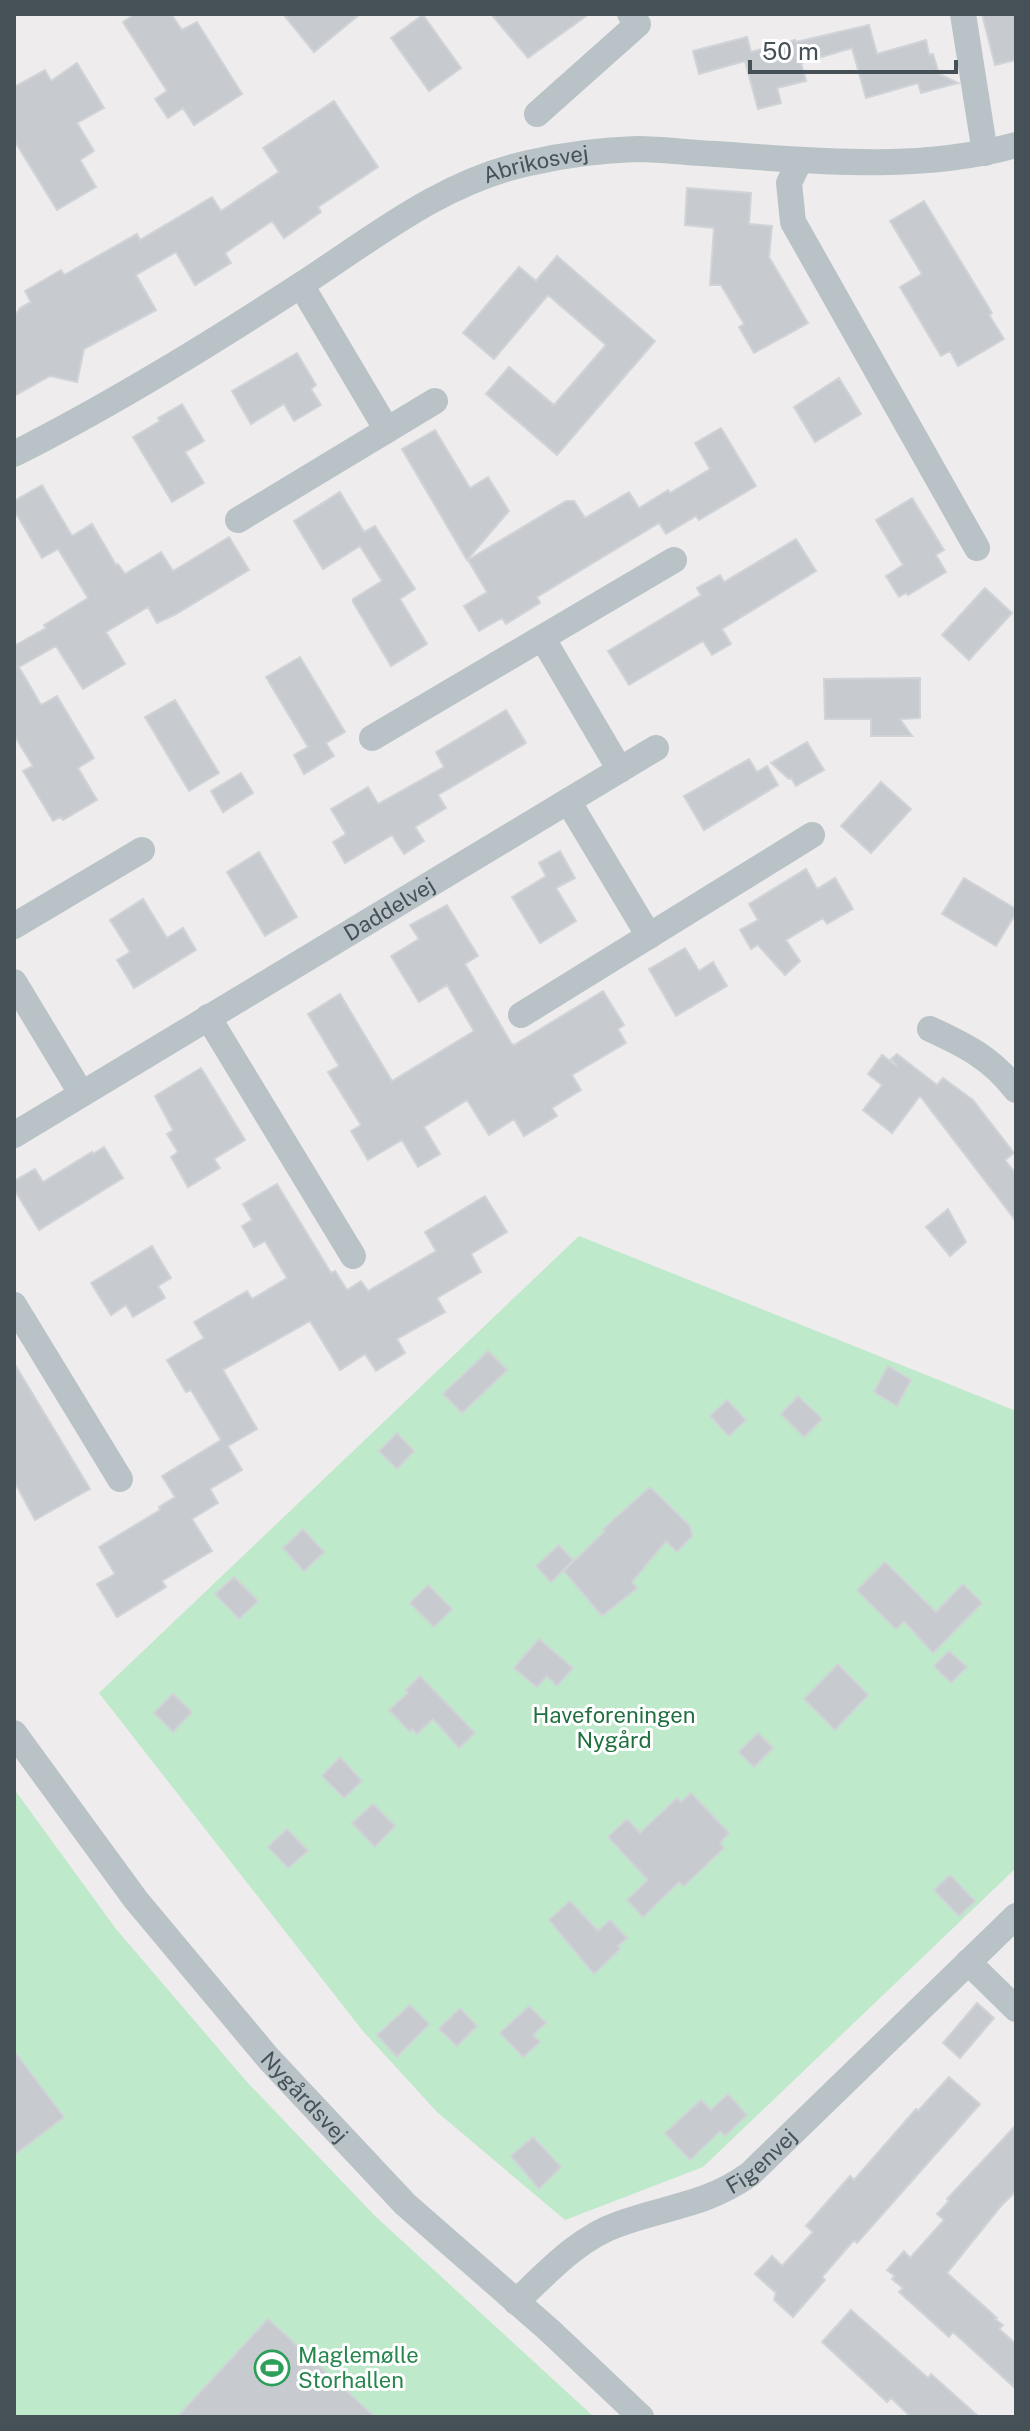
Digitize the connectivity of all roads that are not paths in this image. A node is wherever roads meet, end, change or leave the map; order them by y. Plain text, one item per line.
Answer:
1 (630, 14) edge
2 (963, 14) edge
3 (537, 114) dead end
4 (1016, 145) edge
5 (985, 153) junction
6 (800, 160) junction
7 (301, 285) junction
8 (435, 401) dead end
9 (387, 430) junction
10 (14, 454) edge
11 (238, 520) dead end
12 (977, 548) dead end
13 (674, 560) dead end
14 (543, 639) junction
15 (372, 738) dead end
16 (656, 748) dead end
17 (620, 770) junction
18 (568, 801) junction
19 (812, 835) dead end
20 (142, 850) dead end
21 (14, 926) edge
22 (649, 936) junction
23 (14, 982) edge
24 (521, 1015) dead end
25 (208, 1017) junction
26 (930, 1029) dead end
27 (1016, 1090) edge
28 (81, 1093) junction
29 (14, 1135) edge
30 (353, 1256) dead end
31 (14, 1305) edge
32 (120, 1479) dead end
33 (14, 1733) edge
34 (1016, 1916) edge
35 (968, 1962) junction
36 (1016, 2009) edge
37 (516, 2302) junction
38 (641, 2417) edge

1 - 3 street
2 - 5 street
4 - 5 street, Abrikosvej
5 - 6 street, Abrikosvej
6 - 7 street, Abrikosvej
6 - 12 street
7 - 9 street
7 - 10 street, Abrikosvej
8 - 9 street
9 - 11 street
13 - 14 street
14 - 15 street
14 - 17 street
16 - 17 street, Daddelvej
17 - 18 street, Daddelvej
18 - 22 street
18 - 25 street, Daddelvej
19 - 22 street
20 - 21 street
22 - 24 street
23 - 28 street
25 - 28 street, Daddelvej
25 - 30 street
26 - 27 street
28 - 29 street, Daddelvej
31 - 32 street
33 - 37 street, Nygårdsvej
34 - 35 street, Figenvej
35 - 36 street
35 - 37 street, Figenvej
37 - 38 street, Nygårdsvej

